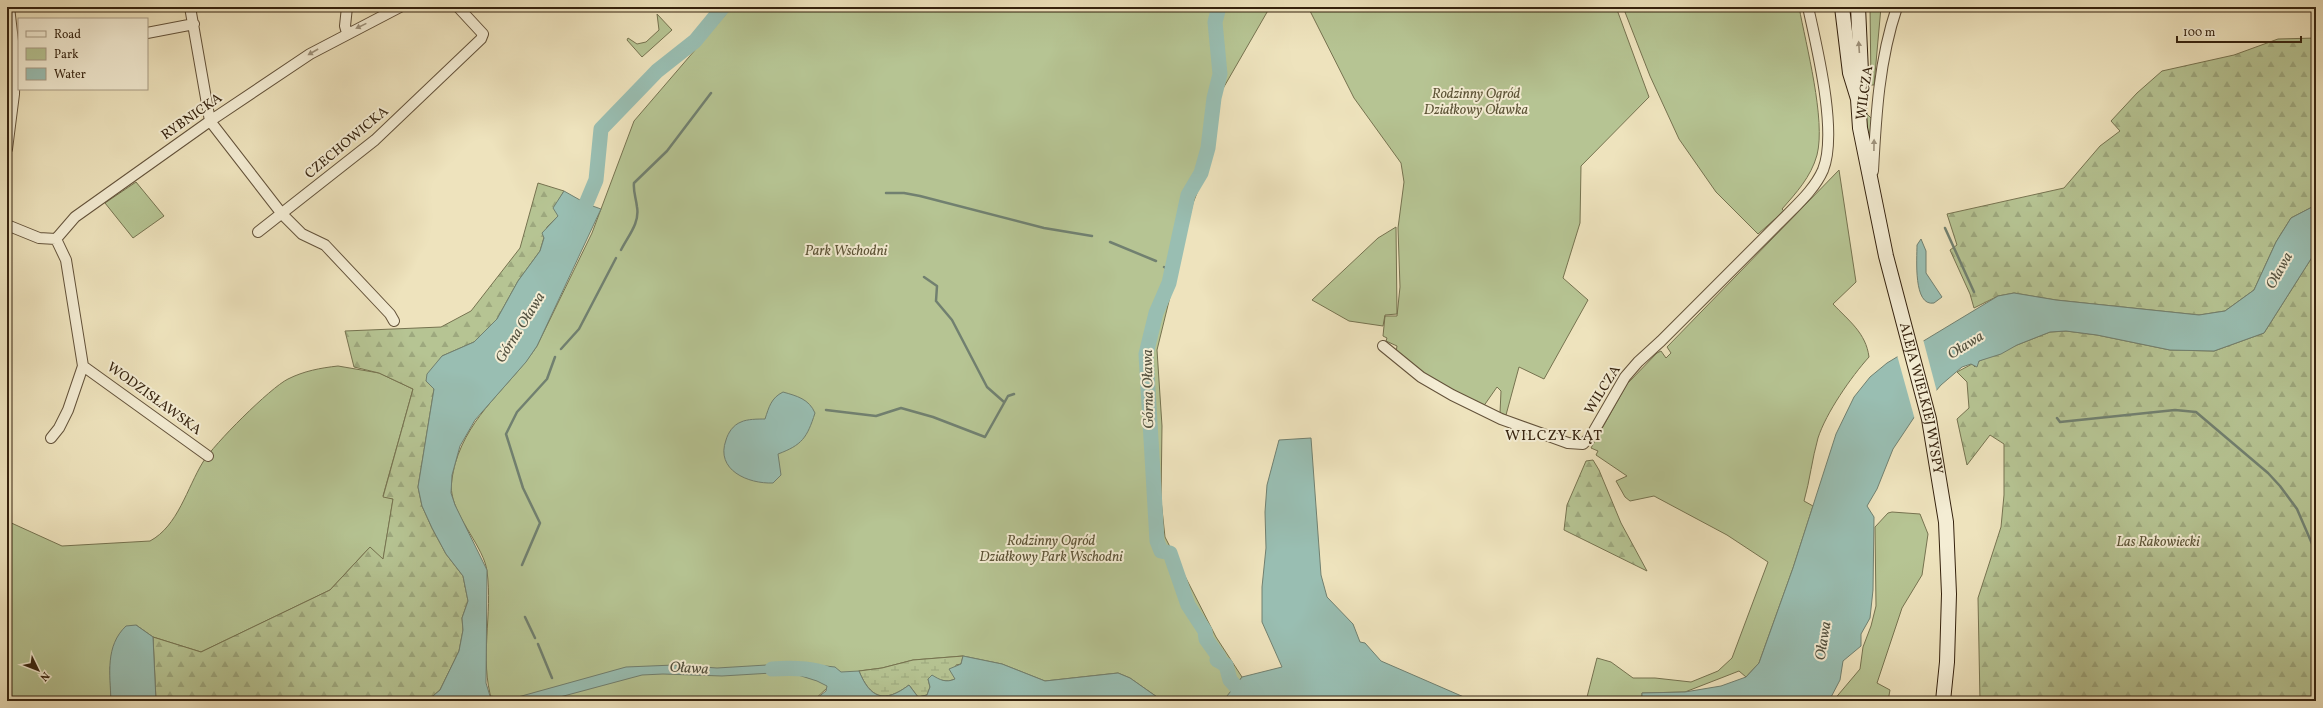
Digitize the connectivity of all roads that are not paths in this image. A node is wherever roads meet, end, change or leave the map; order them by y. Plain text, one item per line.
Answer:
1 (9, 7) edge
2 (190, 7) edge
3 (347, 7) edge
4 (400, 7) edge
5 (458, 7) edge
6 (1808, 7) edge
7 (1842, 7) edge
8 (1858, 7) edge
9 (1897, 7) edge
10 (194, 24) junction
11 (148, 33) edge
12 (347, 33) junction
13 (17, 57) edge
14 (1858, 99) junction
15 (210, 121) junction
16 (7, 149) edge
17 (1872, 184) junction
18 (282, 214) junction
19 (7, 225) edge
20 (258, 232) dead end
21 (56, 239) junction
22 (394, 321) dead end
23 (1384, 346) dead end
24 (83, 366) junction
25 (51, 438) dead end
26 (208, 456) dead end
27 (1943, 701) edge

1 - 13 street
2 - 10 street
3 - 12 street
4 -> 12 street, RYBNICKA
5 - 18 street, CZECHOWICKA
6 - 23 street, WILCZA
7 - 14 main road, ALEJA WIELKIEJ WYSPY
14 -> 8 main road, ALEJA WIELKIEJ WYSPY
17 -> 9 street, WILCZA
10 - 11 street
10 - 15 street
12 -> 15 street, RYBNICKA
13 - 16 street
14 - 17 main road, ALEJA WIELKIEJ WYSPY
15 - 18 street
15 - 21 street, RYBNICKA
17 - 27 main road, ALEJA WIELKIEJ WYSPY
18 - 20 street
18 - 22 street
19 - 21 street
21 - 24 street
24 - 25 street
24 - 26 street, WODZISŁAWSKA

